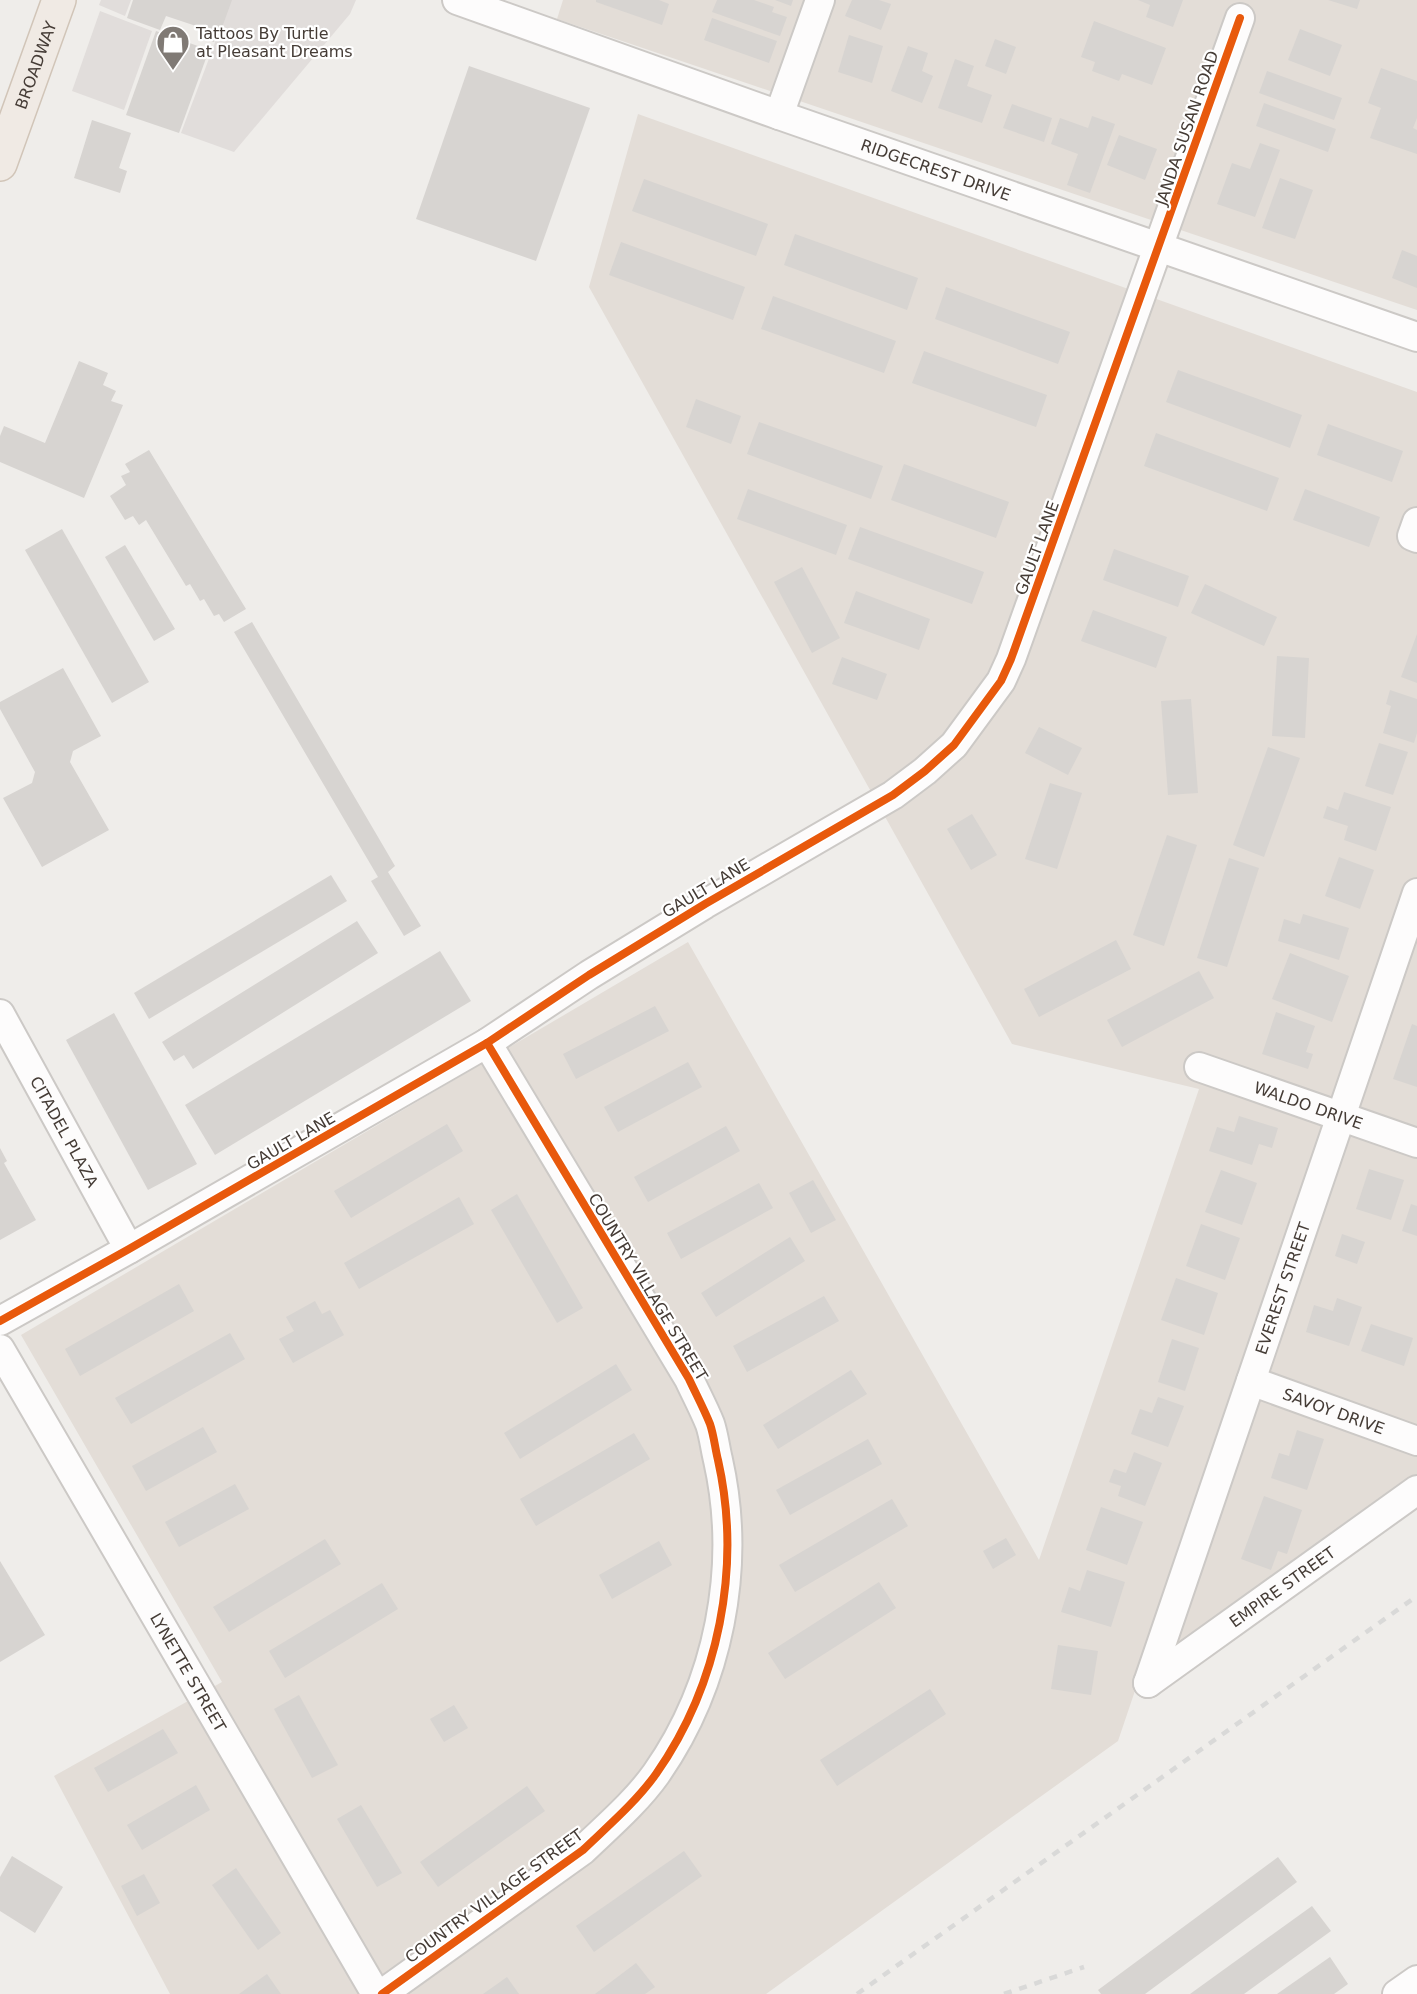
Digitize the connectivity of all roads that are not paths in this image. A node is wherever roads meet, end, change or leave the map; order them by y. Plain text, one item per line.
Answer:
1 (59, 0) edge
2 (457, 0) edge
3 (820, 0) edge
4 (1240, 18) dead end
5 (779, 115) junction
6 (0, 164) edge
7 (1159, 248) junction
8 (1417, 337) edge
9 (1417, 893) edge
10 (0, 1014) edge
11 (487, 1043) junction
12 (1199, 1067) dead end
13 (1341, 1118) junction
14 (1417, 1143) edge
15 (129, 1249) junction
16 (0, 1321) edge
17 (0, 1349) edge
18 (1251, 1381) junction
19 (1417, 1441) edge
20 (1417, 1490) edge
21 (1149, 1683) joint
22 (1417, 1980) edge
23 (376, 1994) edge
24 (382, 1994) edge
25 (1397, 1994) edge

1 - 6 main road, BROADWAY
2 - 5 street, RIDGECREST DRIVE
3 - 5 street
4 - 7 street, JANDA SUSAN ROAD
5 - 7 street, RIDGECREST DRIVE
7 - 8 street, RIDGECREST DRIVE
7 - 11 street, GAULT LANE
9 - 13 street, EVEREST STREET
10 - 15 street, CITADEL PLAZA
11 - 15 street, GAULT LANE
11 - 24 street, COUNTRY VILLAGE STREET
12 - 13 street, WALDO DRIVE
13 - 14 street, WALDO DRIVE
13 - 18 street, EVEREST STREET
15 - 16 street, GAULT LANE
17 - 23 street, LYNETTE STREET
18 - 19 street, SAVOY DRIVE
18 - 21 street, EVEREST STREET
20 - 21 street, EMPIRE STREET
22 - 25 street

